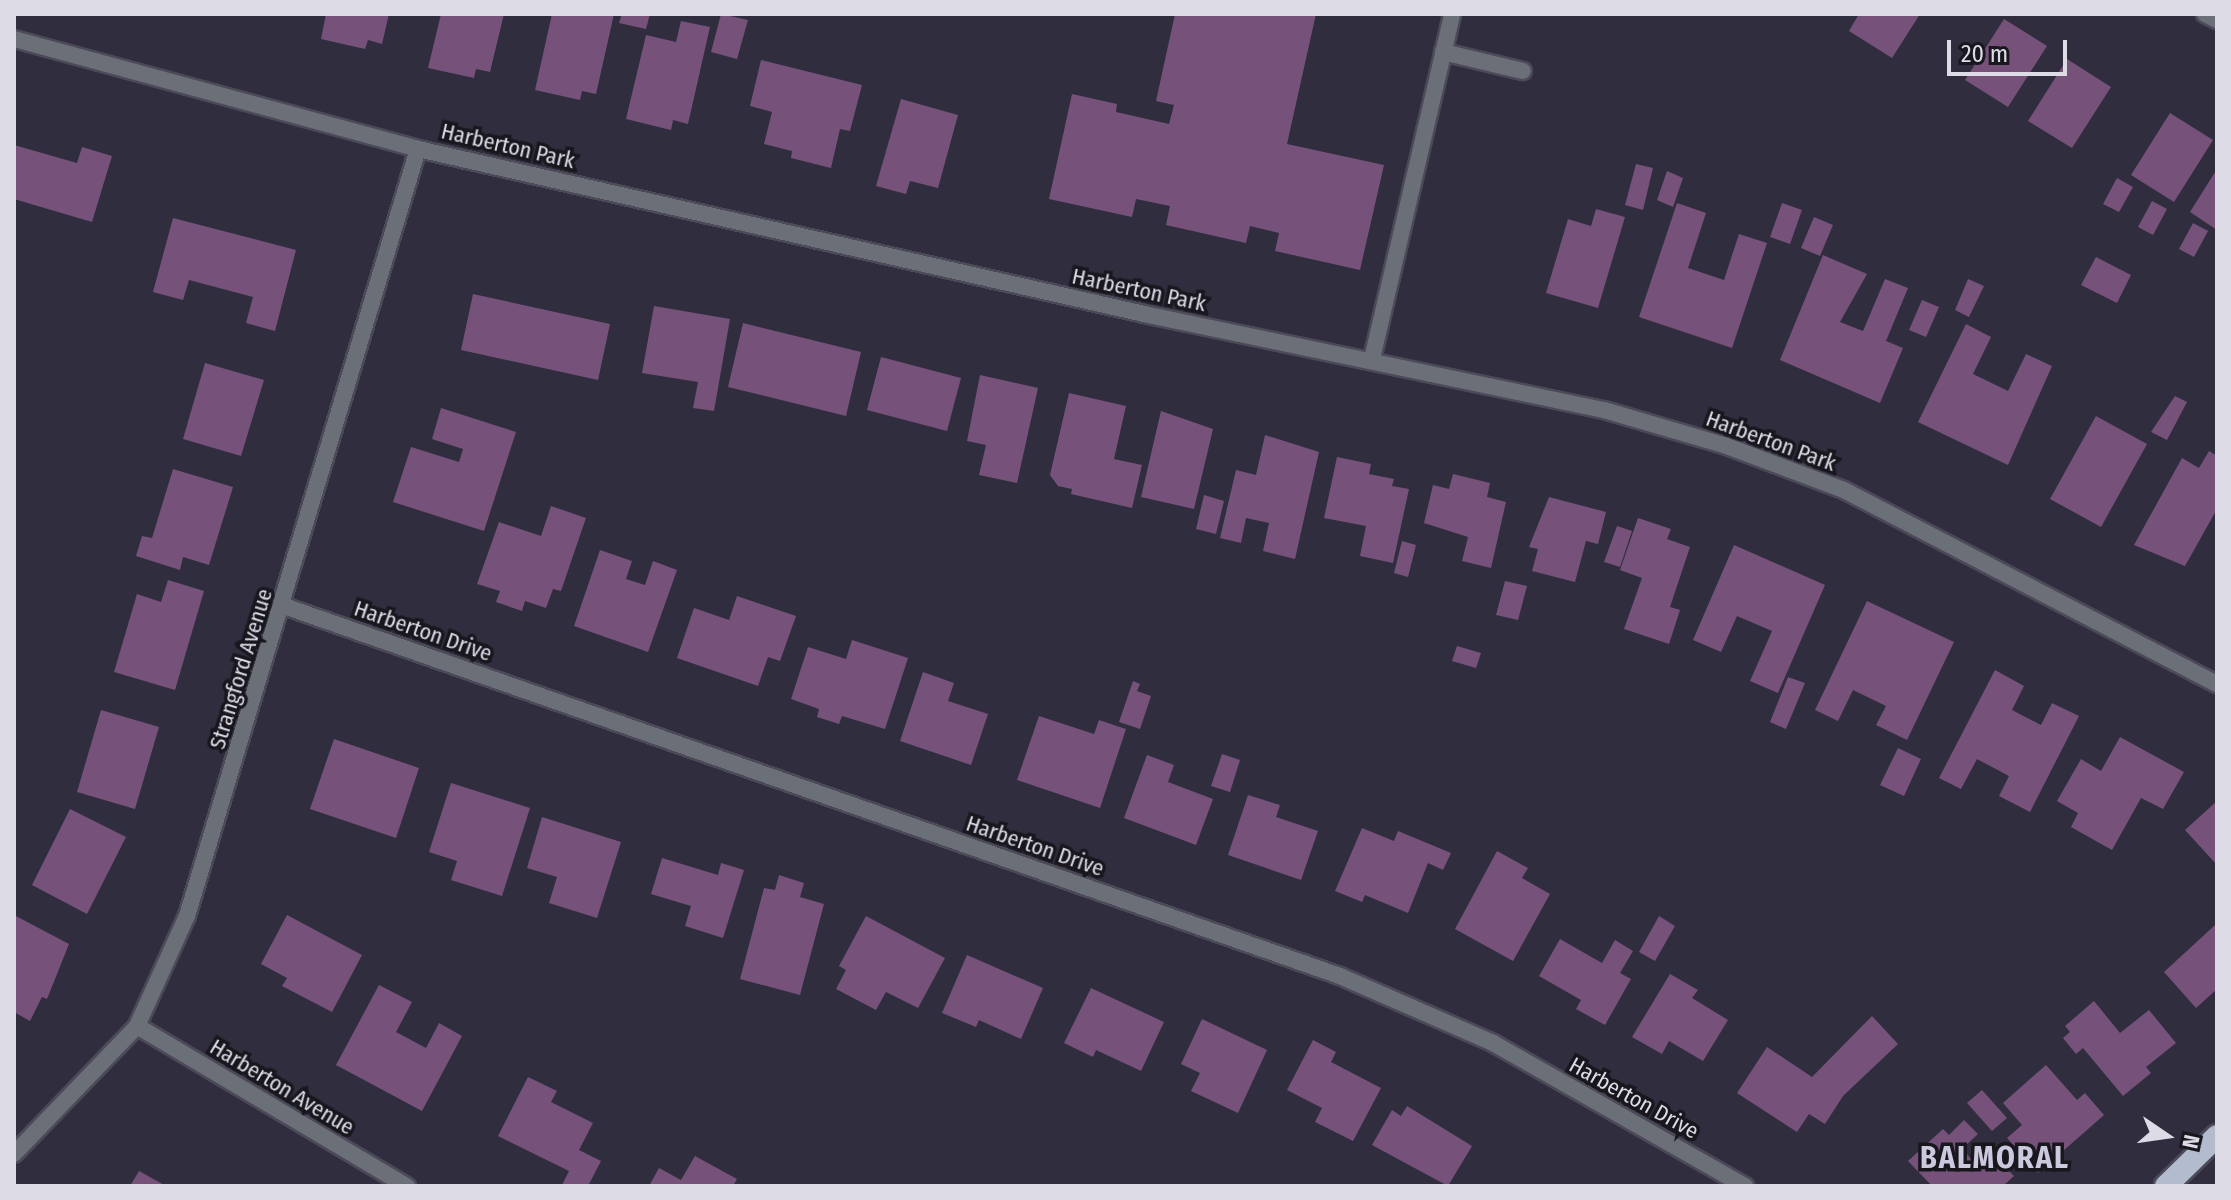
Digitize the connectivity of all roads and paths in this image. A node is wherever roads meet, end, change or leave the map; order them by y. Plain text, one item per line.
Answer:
1 (1452, 14) edge
2 (2205, 14) edge
3 (2217, 20) edge
4 (14, 39) edge
5 (1443, 52) junction
6 (1523, 71) dead end
7 (418, 149) junction
8 (1372, 359) junction
9 (284, 606) junction
10 (2217, 684) edge
11 (137, 1026) junction
12 (2217, 1136) edge
13 (14, 1154) edge
14 (407, 1186) edge
15 (1745, 1186) edge
16 (2166, 1186) edge

1 - 5 street
2 - 3 street
4 - 7 street, Harberton Park
5 - 6 street
5 - 8 street
7 - 8 street, Harberton Park
7 - 9 street, Strangford Avenue
8 - 10 street, Harberton Park
9 - 11 street, Strangford Avenue
9 - 15 street, Harberton Drive
11 - 13 street, Strangford Avenue
11 - 14 street, Harberton Avenue
12 - 16 highway

